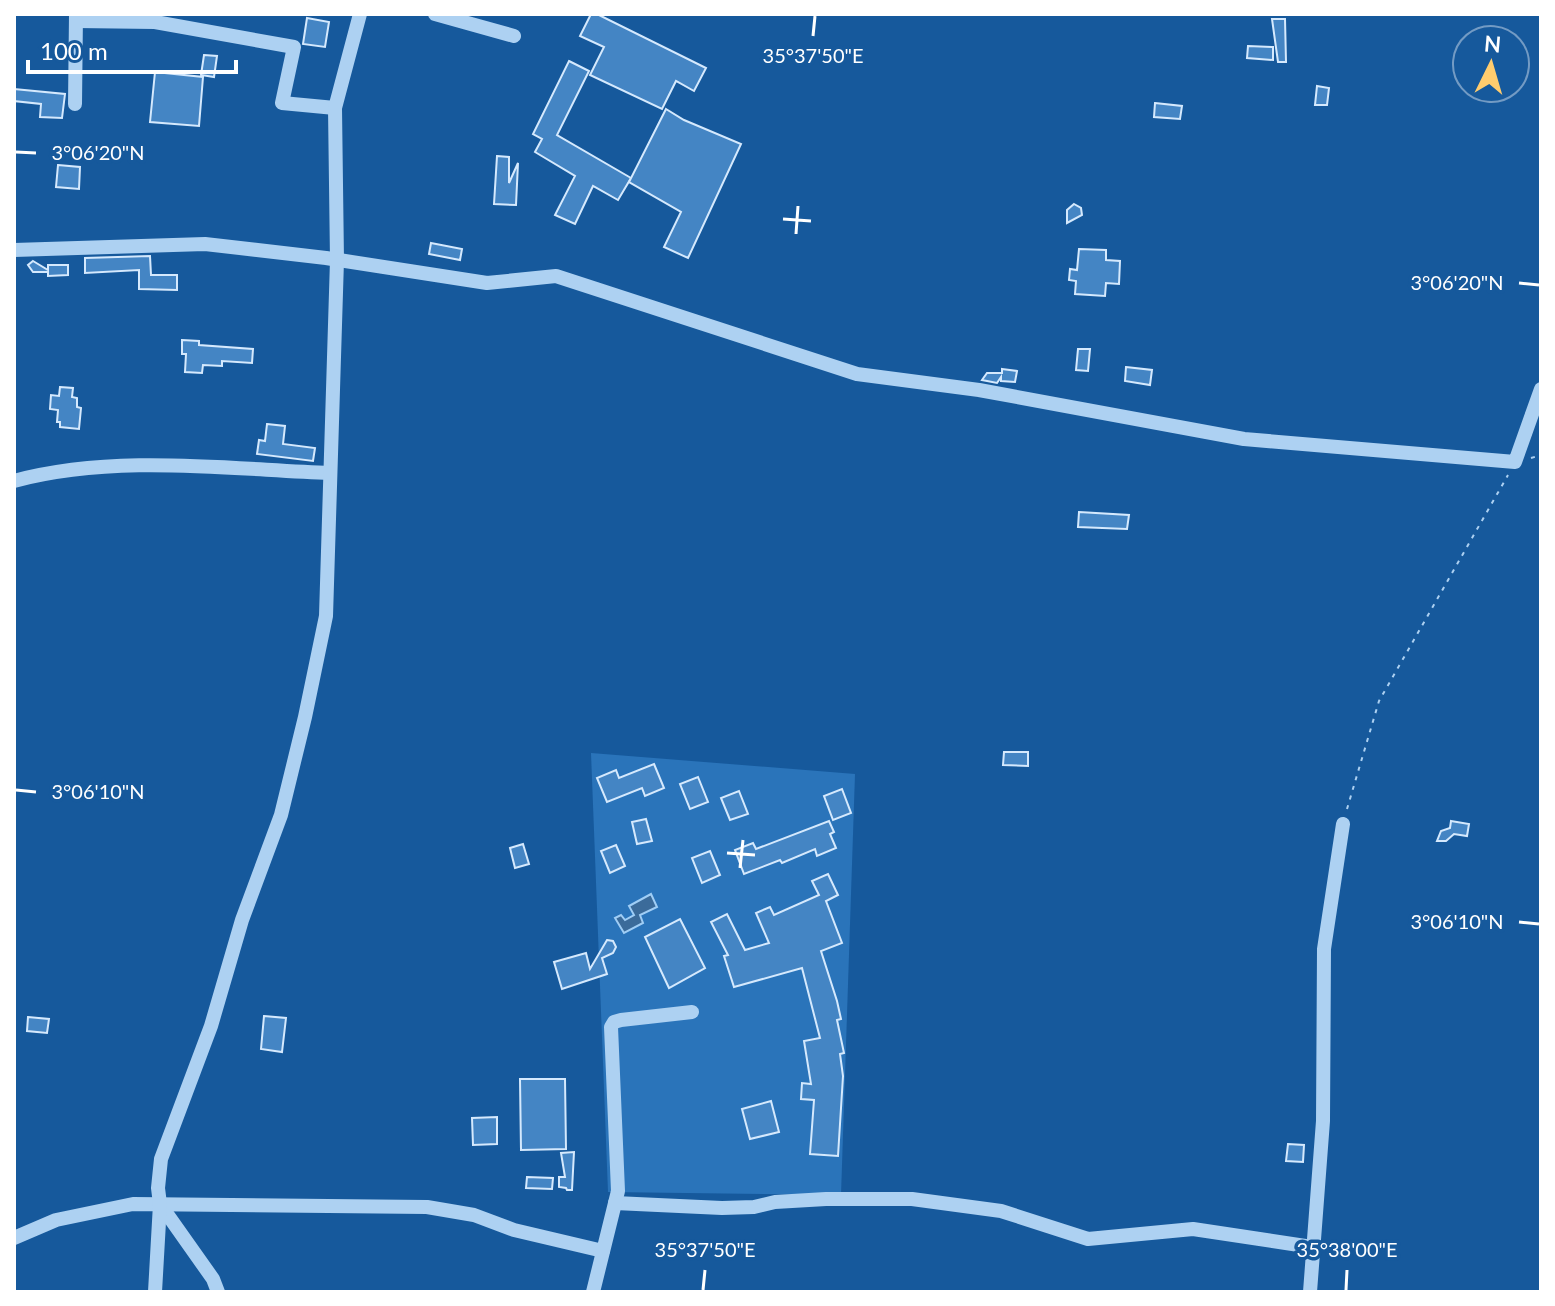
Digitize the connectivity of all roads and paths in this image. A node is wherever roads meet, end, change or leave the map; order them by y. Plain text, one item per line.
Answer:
1 (360, 14) edge
2 (435, 14) edge
3 (76, 18) edge
4 (514, 36) dead end
5 (75, 104) dead end
6 (335, 108) junction
7 (14, 250) edge
8 (337, 260) junction
9 (1541, 389) edge
10 (1541, 455) edge
11 (1515, 462) junction
12 (330, 473) junction
13 (14, 481) edge
14 (1343, 824) joint
15 (692, 1012) dead end
16 (615, 1203) junction
17 (160, 1204) junction
18 (56, 1220) junction
19 (14, 1227) edge
20 (14, 1238) edge
21 (1312, 1247) junction
22 (603, 1251) junction
23 (155, 1292) edge
24 (218, 1292) edge
25 (593, 1292) edge
26 (1310, 1292) edge

1 - 6 street
2 - 4 street
3 - 5 street
3 - 6 street
6 - 8 street
7 - 8 street
8 - 11 street
8 - 12 street
9 - 11 street
10 - 11 path
11 - 14 path
12 - 13 street
12 - 17 street
14 - 21 street
15 - 16 street
16 - 21 street
16 - 22 street
17 - 18 street
17 - 22 street
17 - 23 street
17 - 24 street
18 - 19 street
18 - 20 street
21 - 26 street
22 - 25 street

